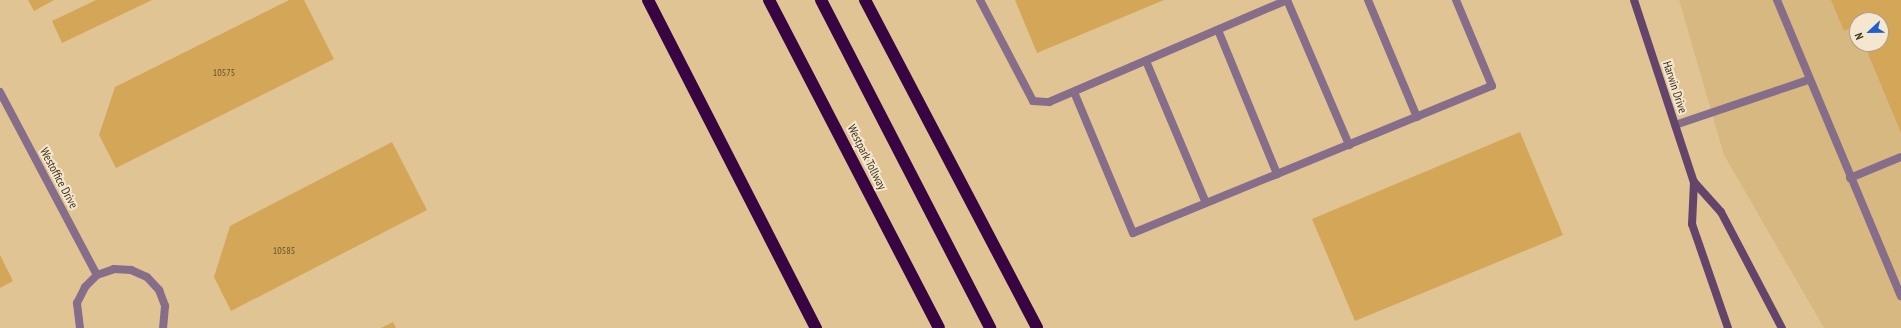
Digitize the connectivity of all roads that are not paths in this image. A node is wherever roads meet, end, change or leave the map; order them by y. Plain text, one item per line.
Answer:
1 (648, 0) edge
2 (769, 0) edge
3 (821, 0) edge
4 (865, 0) edge
5 (980, 0) edge
6 (1287, 0) edge
7 (1368, 0) edge
8 (1456, 0) edge
9 (1634, 0) edge
10 (1777, 0) edge
11 (1218, 30) junction
12 (1146, 61) junction
13 (1808, 80) junction
14 (0, 92) edge
15 (1074, 92) junction
16 (1416, 117) junction
17 (1675, 125) junction
18 (1349, 145) junction
19 (1901, 157) edge
20 (1277, 174) junction
21 (1850, 178) junction
22 (1694, 182) junction
23 (1206, 203) junction
24 (97, 275) junction
25 (1901, 296) edge
26 (80, 328) edge
27 (163, 328) edge
28 (816, 328) edge
29 (940, 328) edge
30 (990, 328) edge
31 (1037, 328) edge
32 (1728, 328) edge
33 (1782, 328) edge

1 - 28 highway
2 - 29 highway, Westpark Tollway
3 - 30 highway
4 - 31 highway
5 - 15 street
6 - 11 street
6 - 18 street
7 - 16 street
8 - 16 street
9 - 17 main road, Harwin Drive
10 - 13 street
11 - 12 street
11 - 20 street
12 - 15 street
12 - 23 street
13 - 17 street
13 - 21 street
14 - 24 street, Westoffice Drive
15 - 23 street
16 - 18 street
17 - 22 main road, Harwin Drive
18 - 20 street
19 - 21 street
20 - 23 street
21 - 25 street
22 - 32 main road, Harwin Drive
22 - 33 main road, Harwin Drive
24 - 26 street
24 - 27 street

